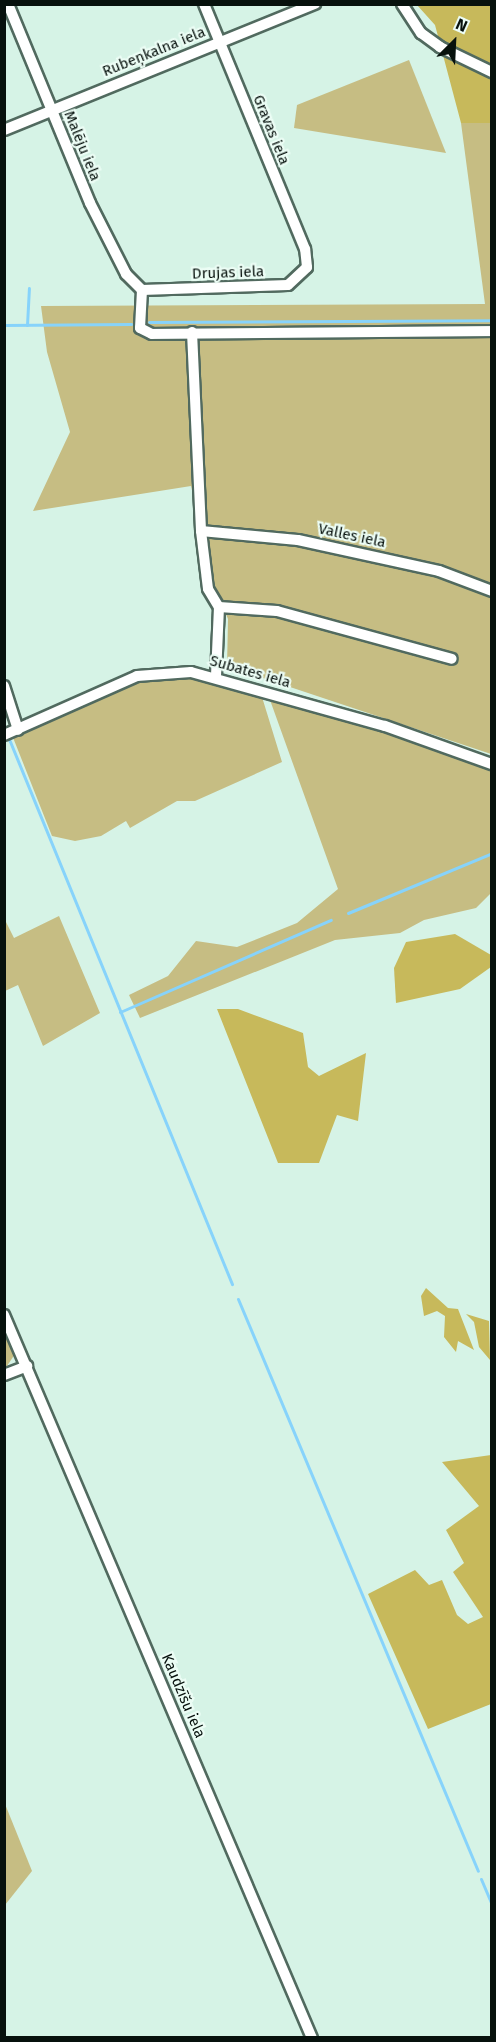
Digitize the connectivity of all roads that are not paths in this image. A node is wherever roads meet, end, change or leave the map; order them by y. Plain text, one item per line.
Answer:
1 (8, 4) edge
2 (204, 4) edge
3 (315, 4) edge
4 (404, 10) edge
5 (219, 42) junction
6 (492, 72) edge
7 (51, 110) junction
8 (4, 130) edge
9 (307, 267) joint
10 (142, 290) junction
11 (492, 331) edge
12 (192, 332) junction
13 (201, 531) junction
14 (492, 591) edge
15 (219, 607) junction
16 (452, 659) dead end
17 (216, 677) junction
18 (4, 686) edge
19 (18, 730) junction
20 (4, 735) edge
21 (492, 764) edge
22 (4, 1315) edge
23 (27, 1366) junction
24 (4, 1375) edge
25 (312, 2037) edge

1 - 7 street, Malēju iela
2 - 5 street, Gravas iela
3 - 5 street, Rubeņkalna iela
4 - 6 street
5 - 7 street, Rubeņkalna iela
5 - 9 street, Gravas iela
7 - 8 street, Rubeņkalna iela
7 - 10 street, Malēju iela
9 - 10 street, Drujas iela
10 - 12 street
11 - 12 street
12 - 13 street
13 - 14 street, Valles iela
13 - 15 street
15 - 16 street
15 - 17 street
17 - 19 street, Subates iela
17 - 21 street, Subates iela
18 - 19 street
19 - 20 street, Subates iela
22 - 23 street, Kaudzīšu iela
23 - 24 street
23 - 25 street, Kaudzīšu iela

